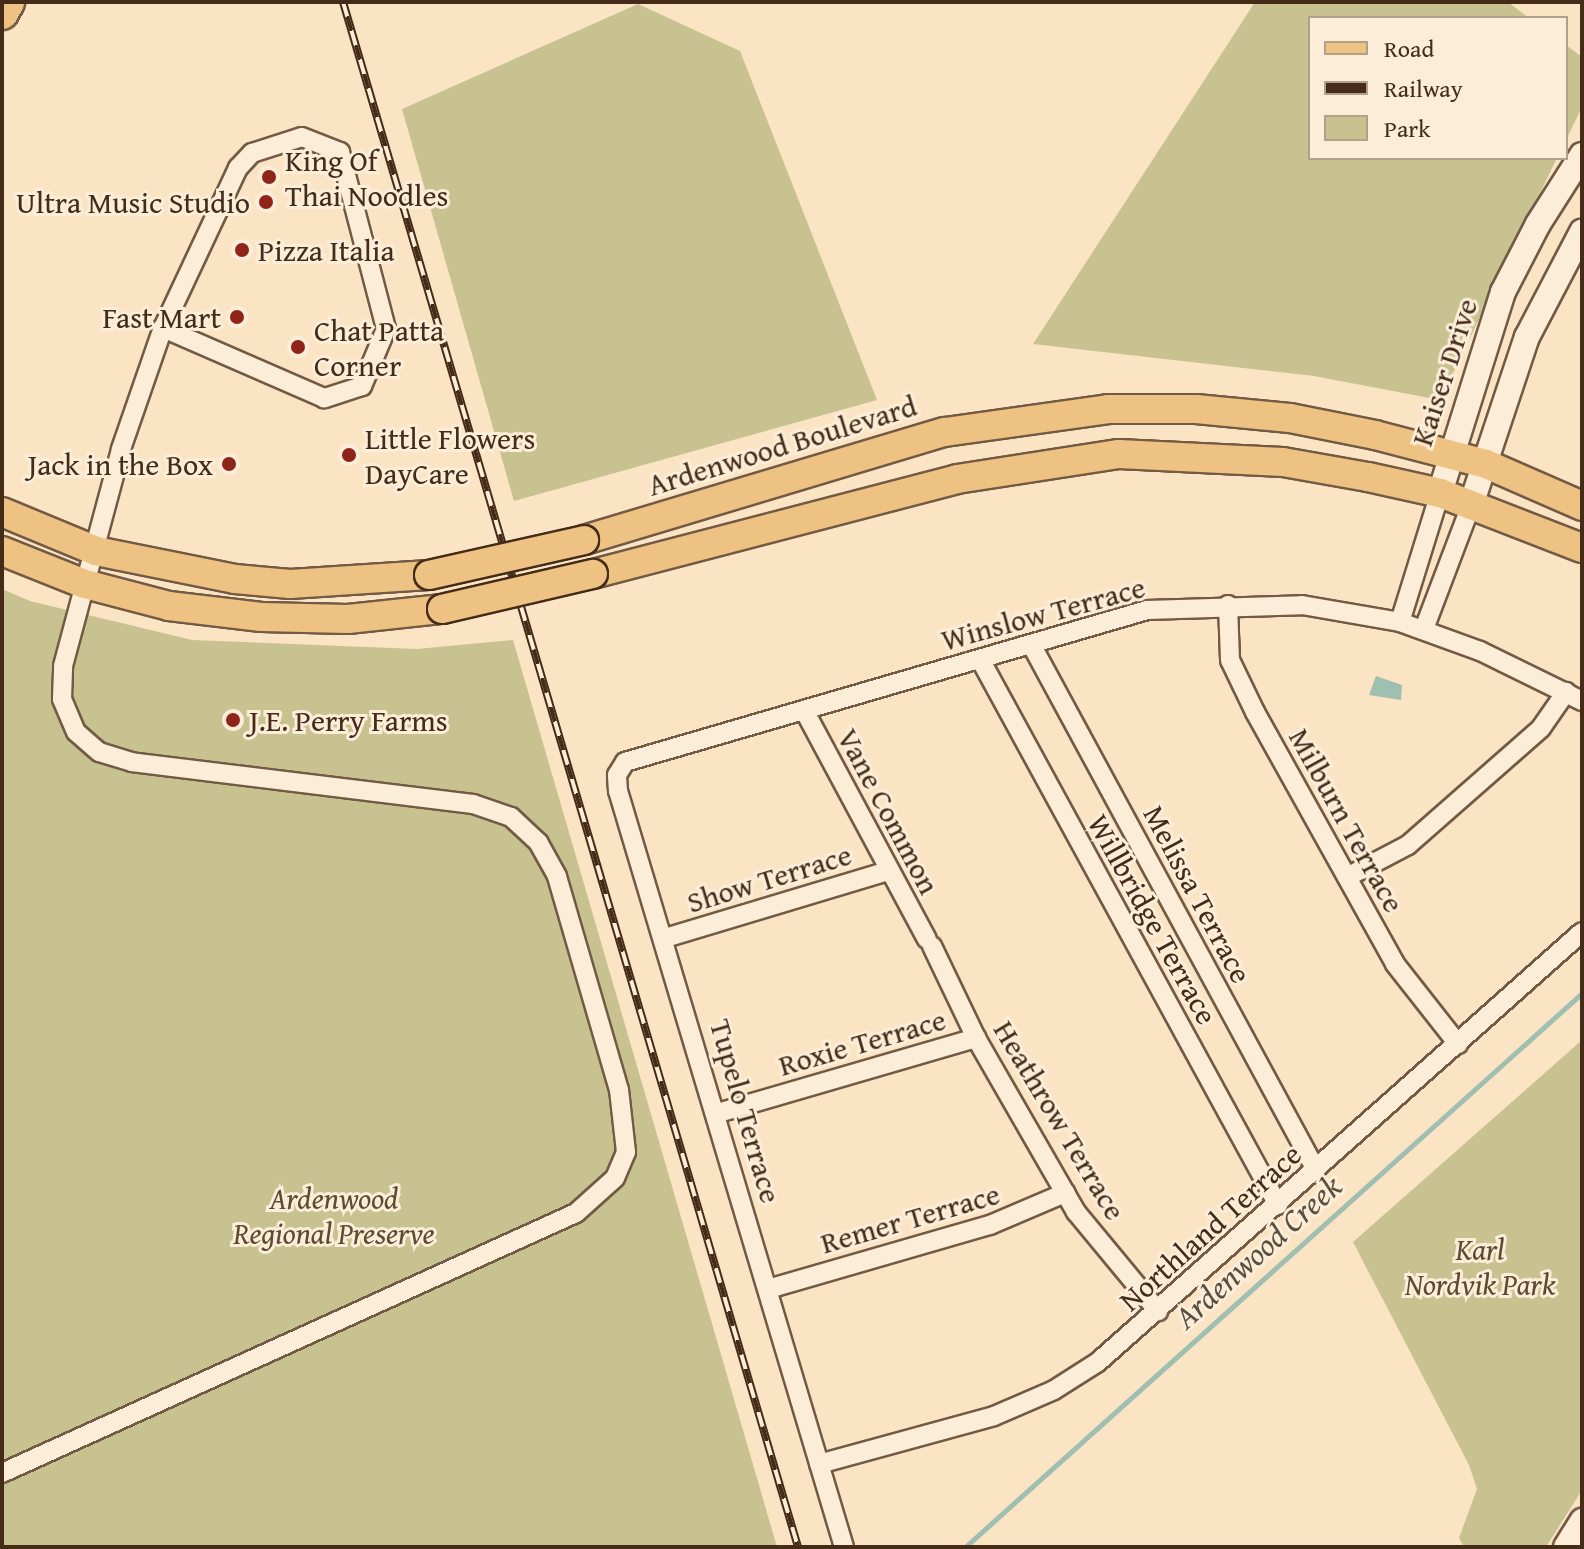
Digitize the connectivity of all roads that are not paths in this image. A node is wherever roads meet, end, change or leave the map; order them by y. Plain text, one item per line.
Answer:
1 (8, 2) edge
2 (2, 13) edge
3 (1582, 155) edge
4 (1582, 232) edge
5 (163, 328) junction
6 (1451, 454) junction
7 (1486, 464) junction
8 (1440, 493) junction
9 (1471, 505) junction
10 (1582, 506) edge
11 (2, 512) edge
12 (1582, 548) edge
13 (2, 551) edge
14 (96, 551) junction
15 (85, 584) junction
16 (1228, 605) junction
17 (1400, 622) junction
18 (1424, 629) junction
19 (1031, 644) junction
20 (980, 659) junction
21 (1574, 696) edge
22 (804, 710) junction
23 (617, 775) joint
24 (888, 871) junction
25 (1347, 877) junction
26 (1582, 932) edge
27 (665, 938) junction
28 (929, 943) joint
29 (976, 1038) junction
30 (1458, 1044) junction
31 (718, 1113) junction
32 (1316, 1170) junction
33 (1065, 1193) junction
34 (1278, 1205) junction
35 (768, 1289) junction
36 (1158, 1311) junction
37 (819, 1464) junction
38 (2, 1473) edge
39 (844, 1547) edge

1 - 2 highway
3 - 6 street, Kaiser Drive
4 - 7 street
5 - 5 street
5 - 14 street
6 - 7 main road, Ardenwood Boulevard
6 - 8 street, Kaiser Drive
6 - 14 main road, Ardenwood Boulevard, bridge
7 - 9 street
7 - 10 main road, Ardenwood Boulevard
8 - 9 main road
8 - 15 main road, bridge
8 - 17 street, Kaiser Drive
9 - 12 main road
9 - 18 street
11 - 14 main road, Ardenwood Boulevard
13 - 15 main road
14 - 15 street
15 - 38 street
16 - 17 street, Winslow Terrace
16 - 19 street, Winslow Terrace
16 - 25 street, Milburn Terrace
17 - 18 street, Winslow Terrace
18 - 21 street, Winslow Terrace
19 - 20 street, Winslow Terrace
19 - 32 street, Melissa Terrace
20 - 22 street, Winslow Terrace
20 - 34 street, Willbridge Terrace
21 - 25 street
22 - 23 street, Winslow Terrace
22 - 24 street, Vane Common
23 - 27 street, Tupelo Terrace
24 - 27 street, Show Terrace
24 - 28 street, Vane Common
25 - 30 street, Milburn Terrace
26 - 30 street, Northland Terrace
27 - 31 street, Tupelo Terrace
28 - 29 street, Heathrow Terrace
29 - 31 street, Roxie Terrace
29 - 33 street, Heathrow Terrace
30 - 32 street, Northland Terrace
31 - 35 street, Tupelo Terrace
32 - 34 street, Northland Terrace
33 - 35 street, Remer Terrace
33 - 36 street, Heathrow Terrace
34 - 36 street, Northland Terrace
35 - 37 street, Tupelo Terrace
36 - 37 street, Northland Terrace
37 - 39 street, Tupelo Terrace

